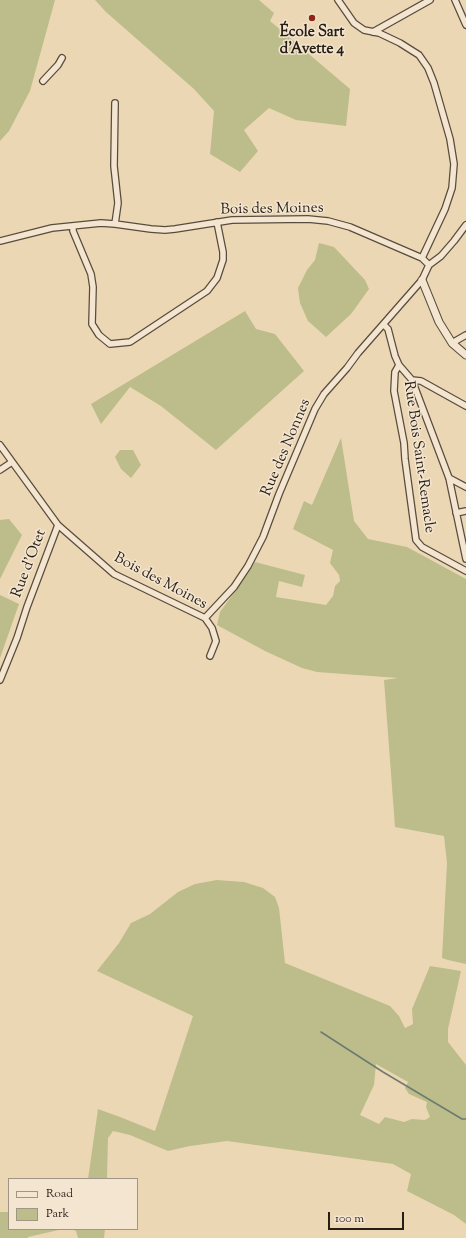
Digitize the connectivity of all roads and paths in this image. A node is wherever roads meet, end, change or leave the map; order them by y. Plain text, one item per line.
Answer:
1 (338, 0) edge
2 (430, 0) edge
3 (455, 0) edge
4 (466, 25) edge
5 (373, 32) junction
6 (62, 58) dead end
7 (43, 81) dead end
8 (115, 103) dead end
9 (217, 222) junction
10 (115, 224) junction
11 (466, 225) edge
12 (73, 226) junction
13 (0, 241) edge
14 (422, 258) junction
15 (429, 265) junction
16 (422, 280) junction
17 (384, 325) junction
18 (466, 335) edge
19 (452, 343) junction
20 (466, 355) edge
21 (399, 365) junction
22 (412, 380) junction
23 (466, 406) edge
24 (0, 445) edge
25 (12, 462) junction
26 (0, 470) edge
27 (449, 478) junction
28 (466, 488) edge
29 (466, 511) edge
30 (456, 513) junction
31 (58, 525) junction
32 (464, 534) edge
33 (466, 559) edge
34 (466, 571) edge
35 (205, 618) junction
36 (210, 656) dead end
37 (0, 680) edge

1 - 5 street
2 - 5 street
3 - 4 street
5 - 14 street
6 - 7 street
8 - 10 street
9 - 10 street, Bois des Moines
9 - 12 street
9 - 14 street, Bois des Moines
10 - 12 street, Bois des Moines
11 - 15 street
12 - 13 street, Bois des Moines
14 - 15 street
15 - 16 street, Rue des Nonnes
16 - 17 street, Rue des Nonnes
16 - 19 street
17 - 21 street, Rue Bois Saint-Remacle
17 - 35 street, Rue des Nonnes
18 - 19 street
19 - 20 street
21 - 22 street
21 - 34 street, Rue Bois Saint-Remacle
22 - 23 street
22 - 27 street
24 - 25 street, Bois des Moines
25 - 26 street
25 - 31 street, Bois des Moines
27 - 28 street
27 - 30 street
29 - 30 street
30 - 32 street
31 - 35 street, Bois des Moines
31 - 37 street, Rue d'Otet
32 - 33 street
35 - 36 street, Bois des Moines

